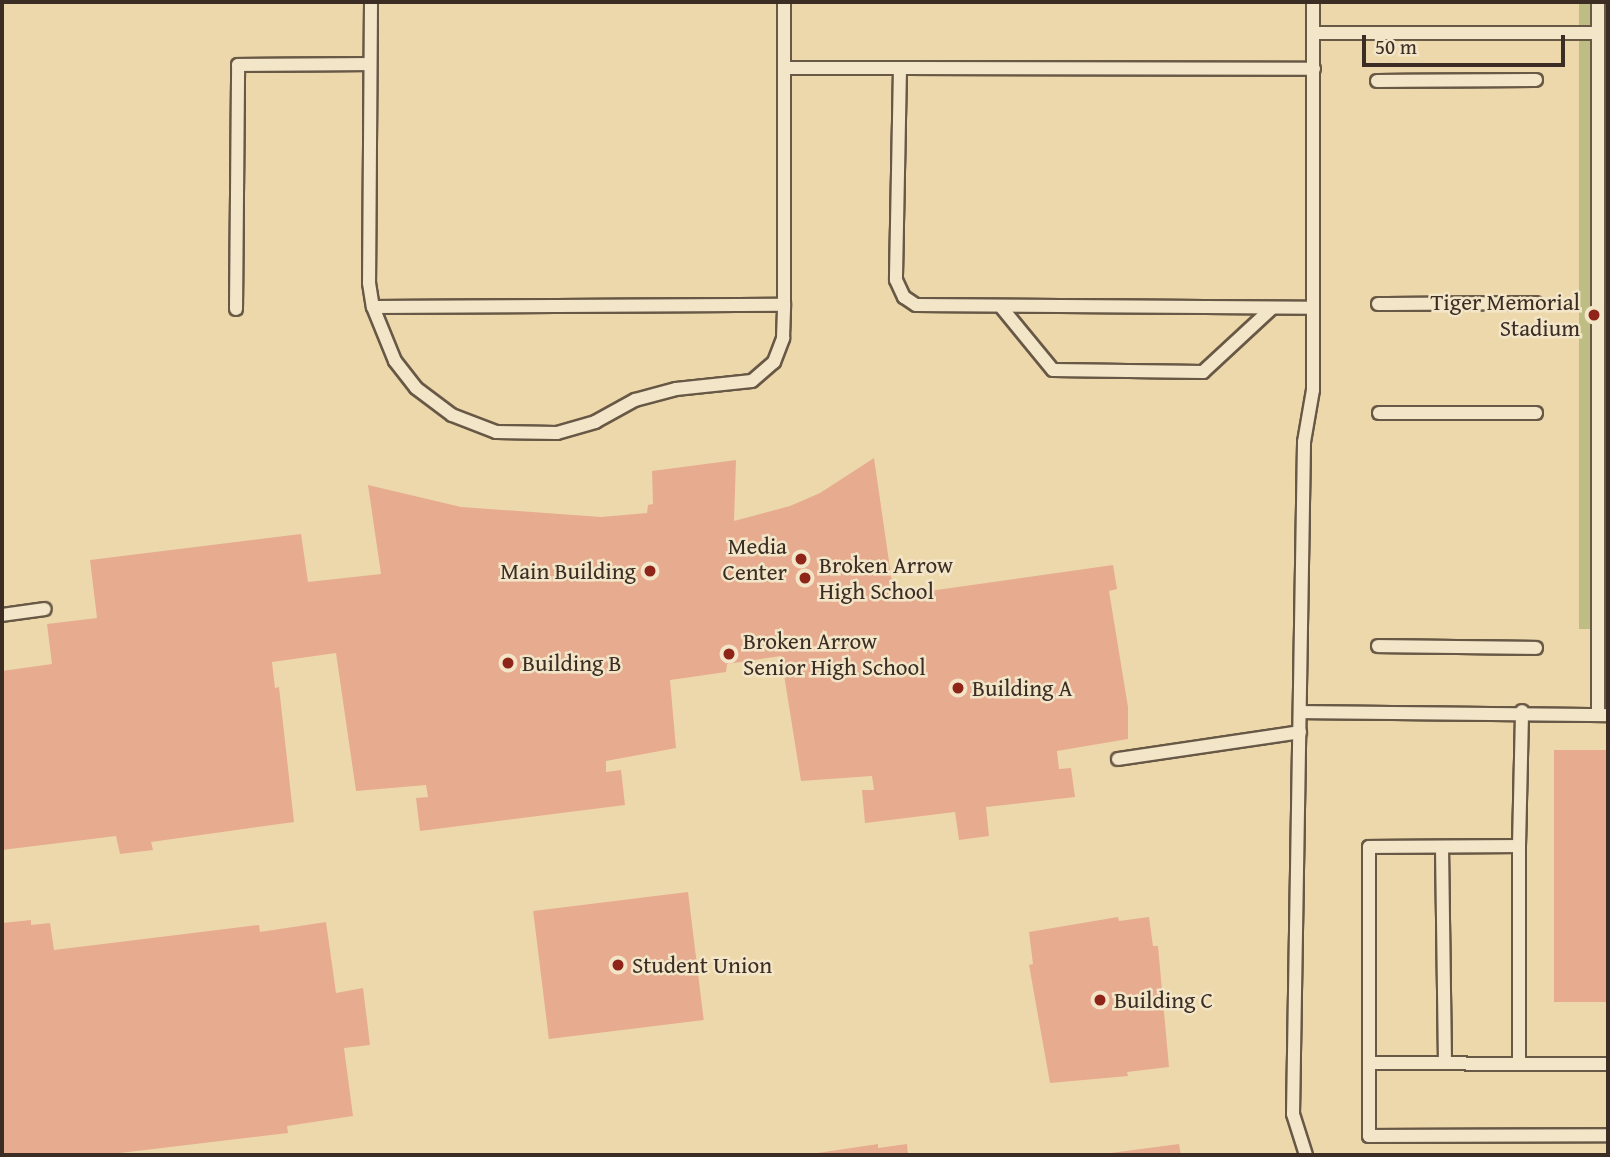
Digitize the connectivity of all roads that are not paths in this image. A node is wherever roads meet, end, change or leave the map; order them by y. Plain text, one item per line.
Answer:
1 (371, 2) edge
2 (784, 2) edge
3 (1313, 2) edge
4 (1598, 2) edge
5 (1314, 33) junction
6 (1598, 33) junction
7 (370, 64) junction
8 (784, 68) junction
9 (900, 68) junction
10 (1314, 69) junction
11 (1536, 80) dead end
12 (1377, 81) dead end
13 (1603, 95) edge
14 (1536, 303) dead end
15 (1378, 304) dead end
16 (784, 305) junction
17 (373, 307) junction
18 (1003, 308) junction
19 (1272, 308) junction
20 (1313, 308) junction
21 (236, 309) dead end
22 (1379, 413) dead end
23 (1536, 413) dead end
24 (45, 610) dead end
25 (2, 615) edge
26 (1378, 646) dead end
27 (1536, 648) dead end
28 (1521, 711) junction
29 (1300, 712) junction
30 (1603, 715) edge
31 (1300, 732) junction
32 (1118, 759) dead end
33 (1442, 846) junction
34 (1519, 846) junction
35 (1369, 1063) junction
36 (1445, 1063) junction
37 (1519, 1063) junction
38 (1608, 1064) edge
39 (1608, 1135) edge
40 (1306, 1155) edge

1 - 7 lane
2 - 8 lane
3 - 5 lane
4 - 6 lane
5 - 6 lane
5 - 10 lane
6 - 13 lane
7 - 17 lane
7 - 21 lane
8 - 9 lane
8 - 16 lane
9 - 10 lane
9 - 18 lane
10 - 20 lane
11 - 12 lane
13 - 30 lane
14 - 15 lane
16 - 17 lane
16 - 17 lane
18 - 19 lane
18 - 19 lane
19 - 20 lane
20 - 29 lane
22 - 23 lane
24 - 25 lane
26 - 27 lane
28 - 29 lane
28 - 30 lane
28 - 34 lane
29 - 31 lane
31 - 32 lane
31 - 40 lane
33 - 34 lane
33 - 35 lane
33 - 36 lane
34 - 37 lane
35 - 36 lane
35 - 39 lane
36 - 37 lane
37 - 38 lane

